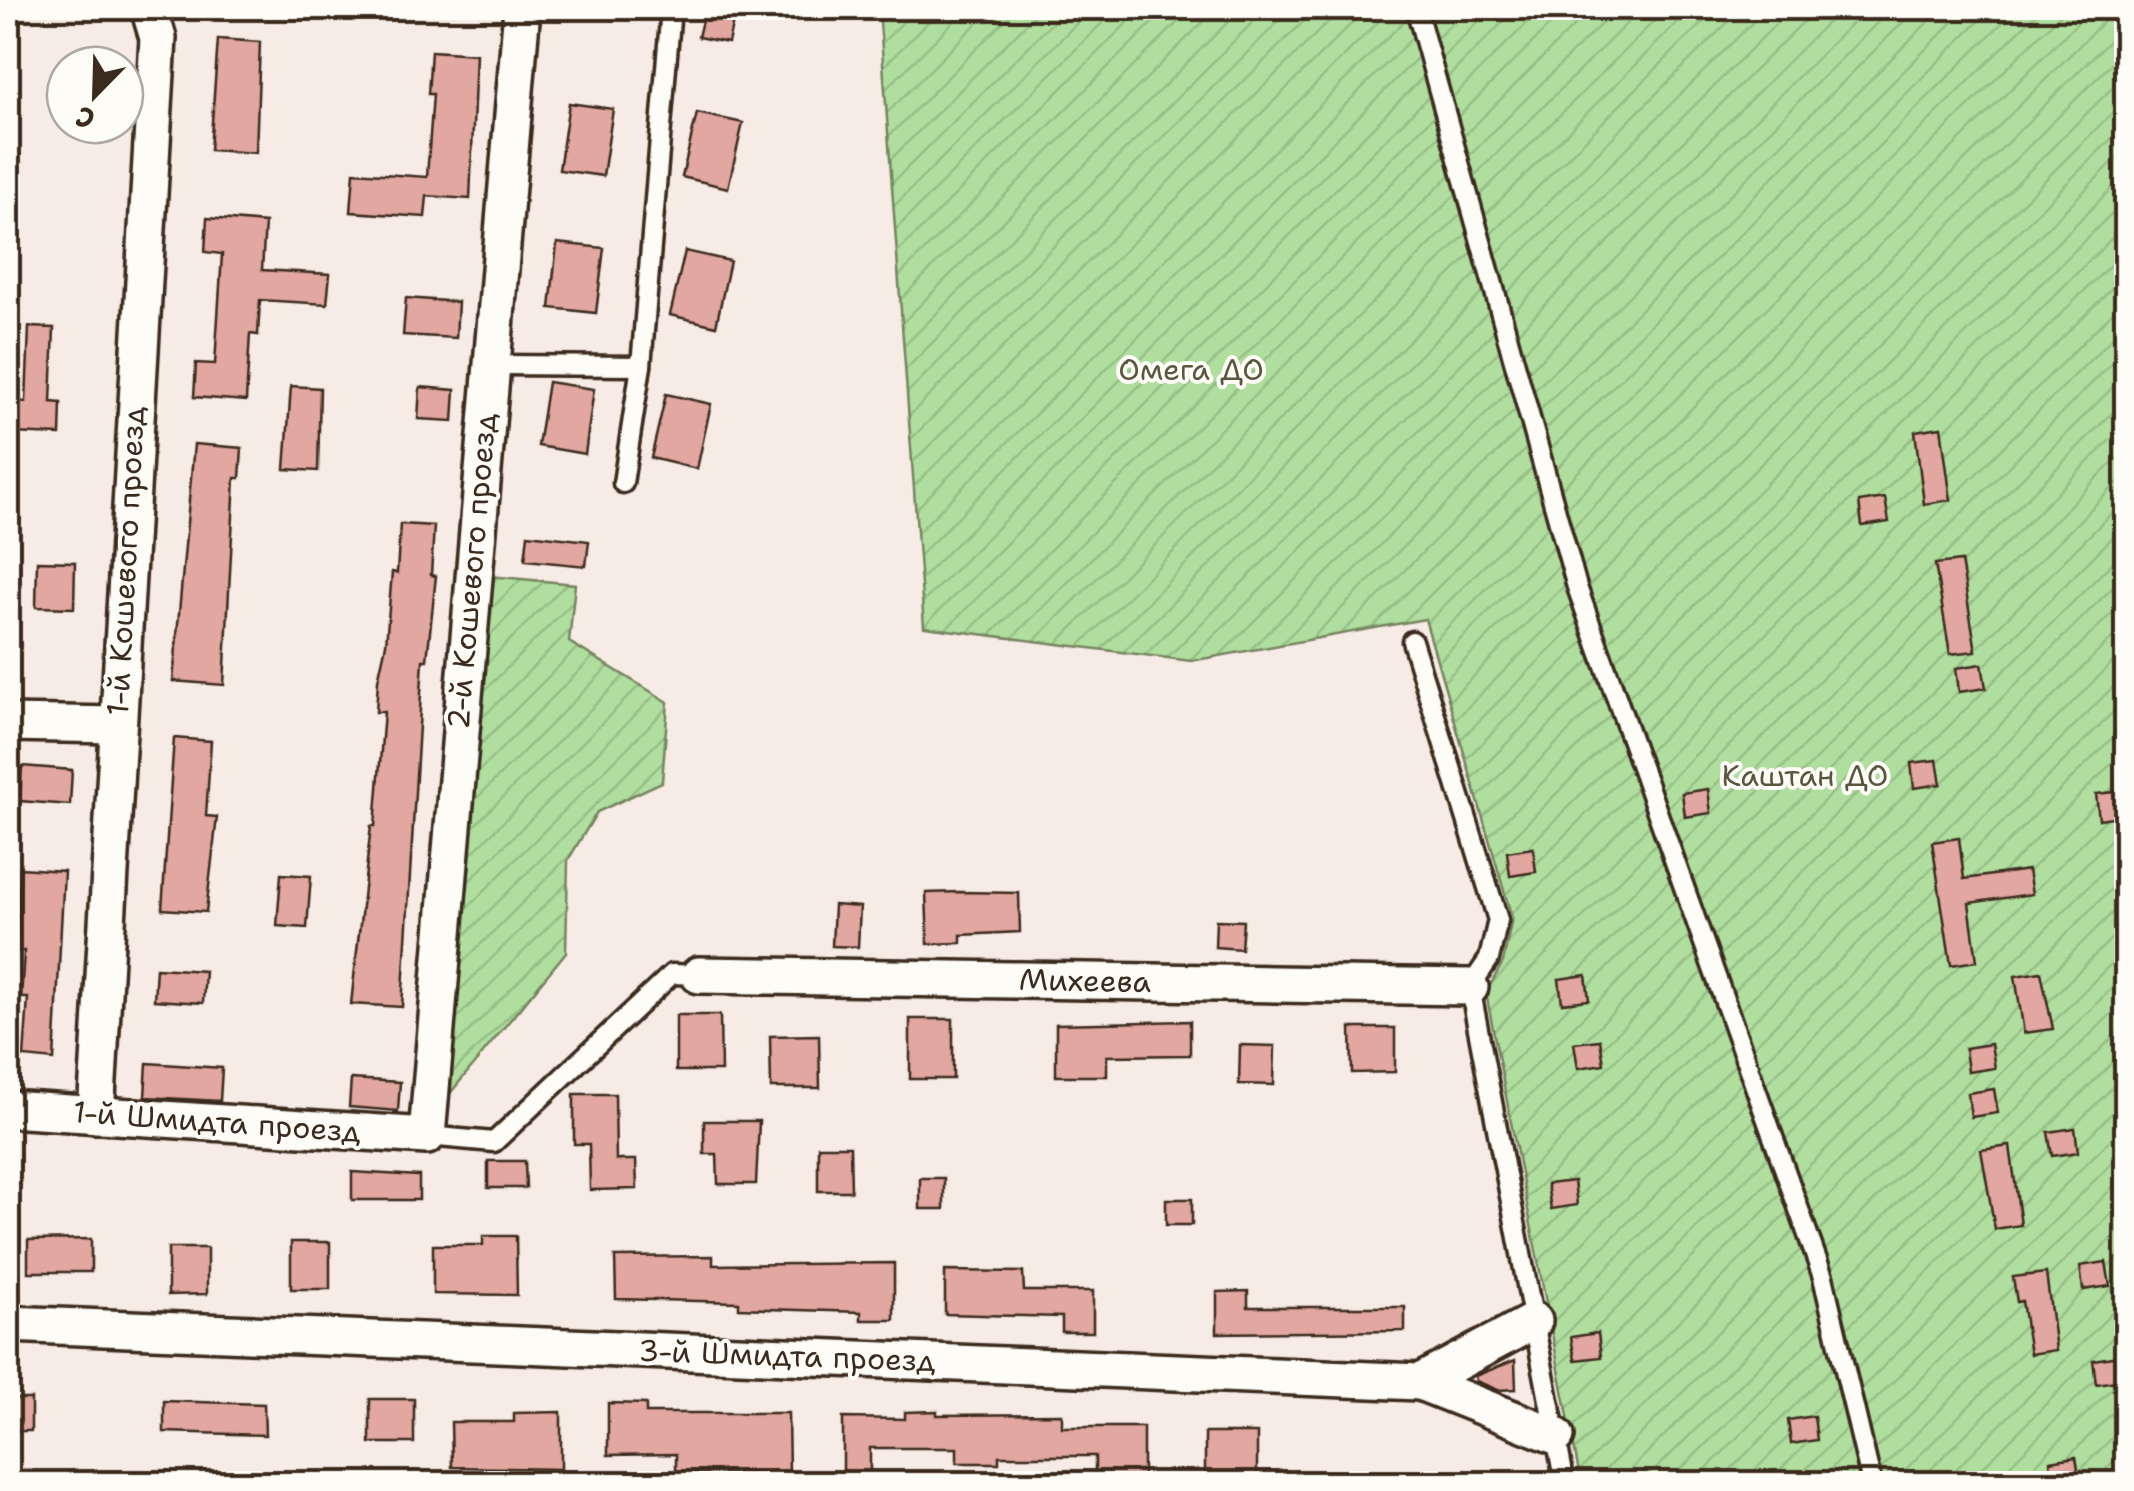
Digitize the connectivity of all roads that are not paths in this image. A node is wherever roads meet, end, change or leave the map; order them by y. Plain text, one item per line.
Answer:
1 (149, 8) edge
2 (522, 8) edge
3 (671, 8) edge
4 (1416, 8) edge
5 (489, 365) junction
6 (640, 366) junction
7 (623, 483) dead end
8 (1412, 641) dead end
9 (8, 722) edge
10 (116, 725) junction
11 (699, 975) joint
12 (1470, 988) junction
13 (8, 1109) edge
14 (96, 1115) junction
15 (427, 1136) junction
16 (1534, 1321) junction
17 (8, 1324) edge
18 (1420, 1382) junction
19 (1556, 1436) junction
20 (1566, 1484) edge
21 (1872, 1484) edge

1 - 10 street, 1-й Кошевого проезд
2 - 5 street, 2-й Кошевого проезд
3 - 6 lane
4 - 21 lane
5 - 6 lane
5 - 15 street, 2-й Кошевого проезд
6 - 7 lane
8 - 12 lane
9 - 10 street
10 - 14 street, 1-й Кошевого проезд
11 - 12 street, Михеева
11 - 15 lane
12 - 16 lane
13 - 14 street, 1-й Шмидта проезд
14 - 15 street, 1-й Шмидта проезд
16 - 18 street
16 - 19 lane
17 - 18 street, 3-й Шмидта проезд
18 - 19 street, 3-й Шмидта проезд
19 - 20 lane

